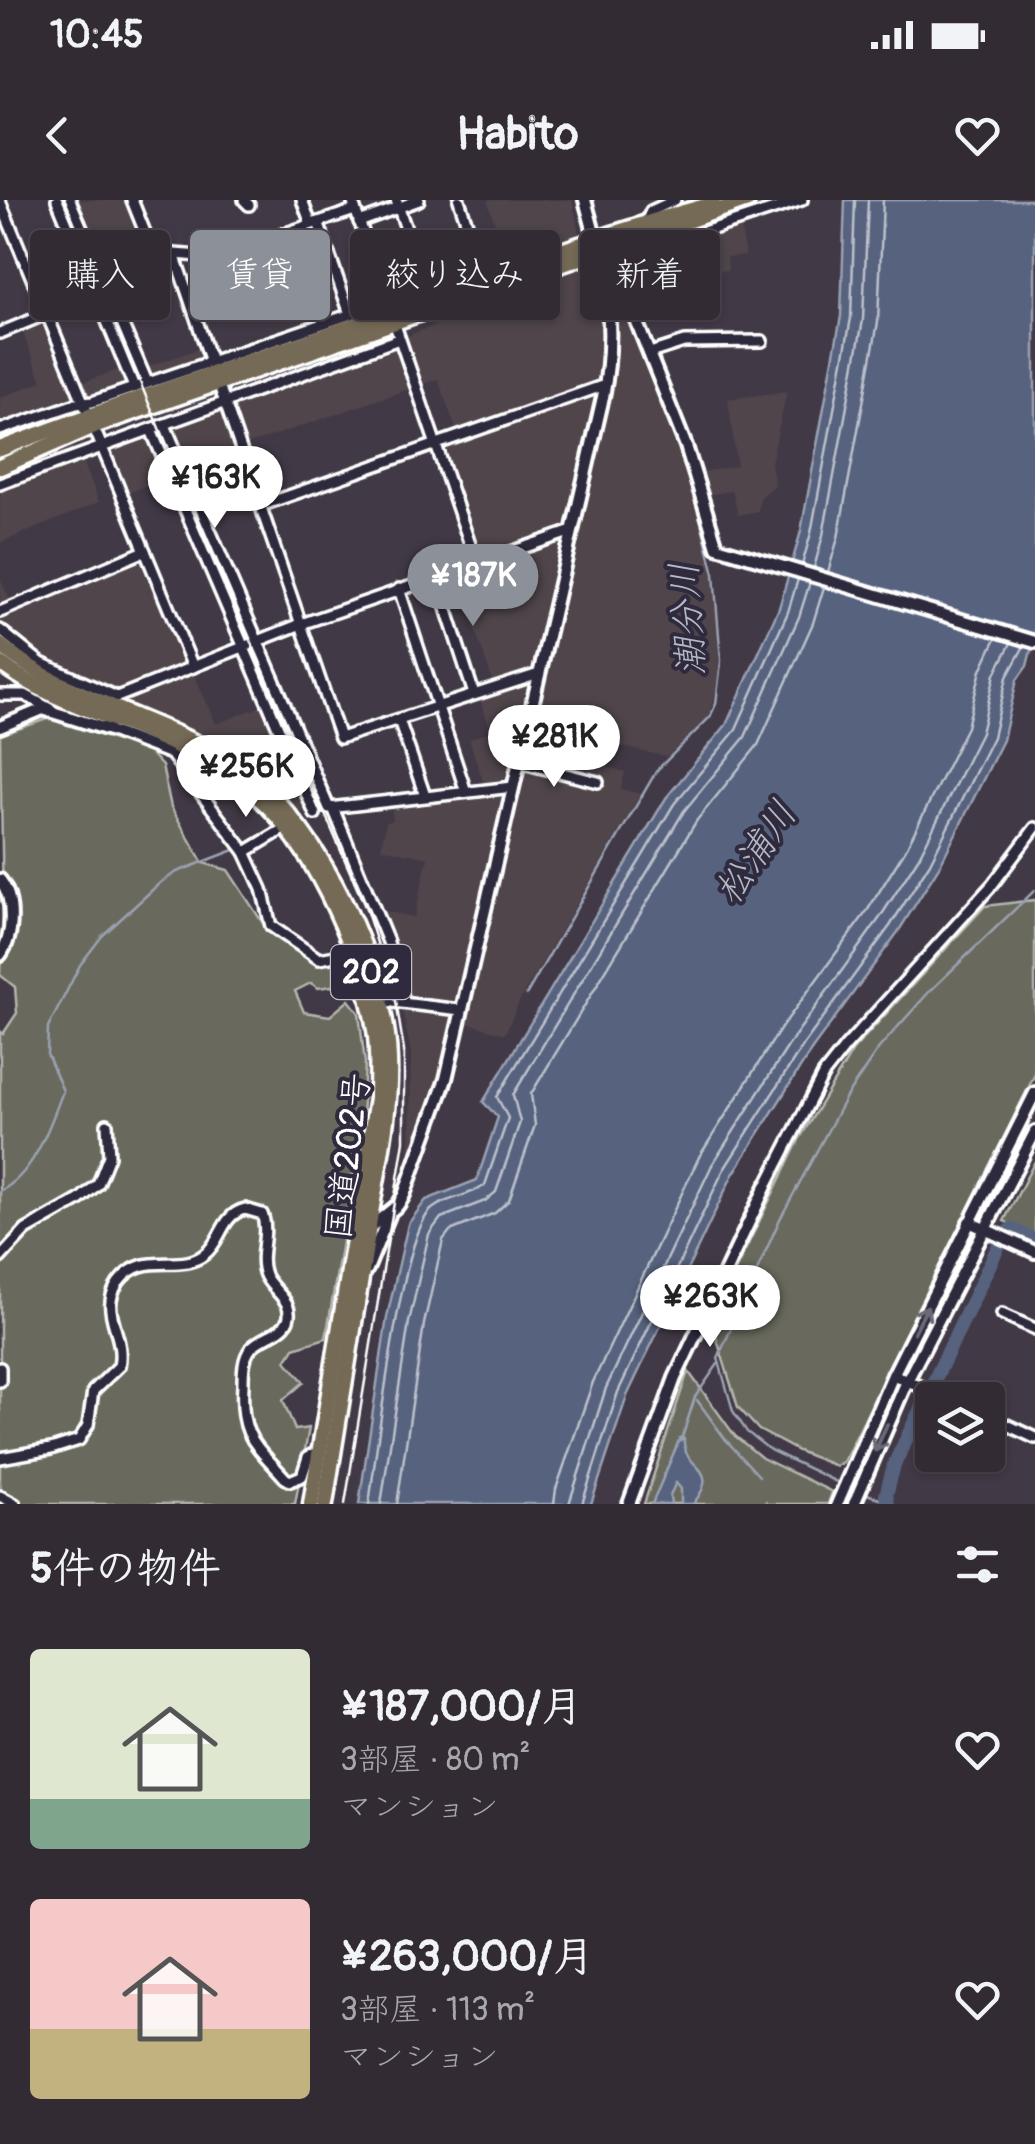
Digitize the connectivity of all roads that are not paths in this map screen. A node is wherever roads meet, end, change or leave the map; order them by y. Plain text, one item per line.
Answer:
1 (57, 200) edge
2 (70, 200) edge
3 (132, 200) edge
4 (302, 200) edge
5 (419, 200) edge
6 (458, 200) edge
7 (585, 200) edge
8 (675, 200) edge
9 (729, 200) edge
10 (748, 200) edge
11 (802, 200) edge
12 (0, 201) edge
13 (398, 204) edge
14 (353, 205) edge
15 (359, 222) junction
16 (315, 223) junction
17 (468, 228) joint
18 (69, 230) edge
19 (83, 230) edge
20 (142, 230) edge
21 (362, 230) edge
22 (407, 230) edge
23 (462, 230) edge
24 (593, 230) edge
25 (646, 230) junction
26 (710, 230) edge
27 (170, 253) edge
28 (174, 254) junction
29 (30, 275) edge
30 (350, 314) joint
31 (31, 320) edge
32 (49, 320) edge
33 (106, 320) edge
34 (121, 320) edge
35 (367, 320) edge
36 (393, 320) edge
37 (610, 320) edge
38 (634, 320) edge
39 (0, 333) edge
40 (399, 339) junction
41 (762, 341) dead end
42 (650, 353) junction
43 (214, 373) junction
44 (147, 382) junction
45 (605, 385) junction
46 (134, 386) junction
47 (226, 404) junction
48 (89, 414) junction
49 (165, 426) junction
50 (0, 430) edge
51 (151, 430) junction
52 (436, 445) junction
53 (102, 447) junction
54 (0, 448) edge
55 (0, 467) edge
56 (0, 484) edge
57 (260, 506) junction
58 (572, 530) junction
59 (145, 551) junction
60 (476, 562) junction
61 (436, 576) junction
62 (399, 589) junction
63 (0, 612) edge
64 (301, 624) junction
65 (0, 630) edge
66 (257, 641) junction
67 (1035, 642) edge
68 (0, 645) edge
69 (243, 647) junction
70 (0, 664) edge
71 (193, 666) junction
72 (539, 674) junction
73 (92, 692) junction
74 (474, 694) junction
75 (16, 695) junction
76 (0, 696) edge
77 (439, 706) junction
78 (50, 708) junction
79 (111, 713) junction
80 (399, 720) junction
81 (14, 721) junction
82 (0, 727) edge
83 (175, 750) junction
84 (519, 762) junction
85 (598, 782) dead end
86 (514, 787) junction
87 (466, 792) junction
88 (425, 796) junction
89 (334, 808) junction
90 (315, 814) dead end
91 (287, 826) junction
92 (1035, 828) edge
93 (245, 852) junction
94 (0, 880) edge
95 (0, 955) edge
96 (354, 958) junction
97 (375, 1000) junction
98 (404, 1001) junction
99 (461, 1010) junction
100 (1035, 1093) edge
101 (107, 1124) dead end
102 (1035, 1132) edge
103 (766, 1186) joint
104 (392, 1210) junction
105 (969, 1222) junction
106 (369, 1227) junction
107 (984, 1228) junction
108 (1035, 1252) edge
109 (352, 1254) junction
110 (0, 1258) edge
111 (360, 1287) junction
112 (1002, 1314) dead end
113 (1035, 1329) edge
114 (0, 1368) edge
115 (893, 1374) junction
116 (908, 1380) junction
117 (0, 1381) edge
118 (915, 1383) edge
119 (1005, 1424) edge
120 (1035, 1438) edge
121 (320, 1450) junction
122 (0, 1458) edge
123 (0, 1496) edge
124 (838, 1501) edge
125 (15, 1504) edge
126 (311, 1504) edge
127 (325, 1504) edge
128 (629, 1504) edge
129 (855, 1504) edge

1 - 18 street
2 - 19 street
3 - 20 street
4 - 16 street
5 - 13 street
6 - 17 street
7 - 24 street
8 - 25 street
9 - 25 highway
10 - 25 highway
11 - 26 street
12 - 29 street
13 - 15 street
13 - 22 street
14 - 15 street
14 - 16 street
15 - 21 street
16 - 28 street
16 - 30 street
17 - 23 street
27 - 28 street
28 - 43 street
30 - 43 street
31 - 39 street
32 - 48 street
33 - 46 street
34 - 44 street
35 - 43 highway
36 - 40 street
37 - 45 street
38 - 42 street
40 - 47 street
40 - 52 street
41 - 42 street
42 - 67 street
43 - 44 street
43 - 47 street
43 - 48 highway
44 - 46 street
45 - 52 street
45 - 58 street
46 - 48 street
47 - 49 street
47 - 57 street
48 - 50 street
48 - 53 street
48 - 54 highway
48 - 55 highway
49 - 51 street
49 - 66 street
51 - 53 street
51 - 69 street
52 - 57 street
52 - 60 street
53 - 56 street
53 - 59 street
57 - 64 street
58 - 60 street
58 - 72 street
59 - 63 street
59 - 71 street
60 - 61 street
61 - 62 street
61 - 74 street
62 - 64 street
62 - 77 street
64 - 66 street
64 - 80 street
65 - 73 street
66 - 69 street
66 - 89 street
68 - 73 highway, 国道202号 / 202
69 - 71 street
69 - 90 street
70 - 79 highway, 国道202号 / 202
71 - 79 street
72 - 74 street
72 - 84 street
73 - 79 highway, 国道202号 / 202
74 - 77 street
75 - 76 street
75 - 78 street
75 - 81 street
77 - 80 street
77 - 87 street
78 - 79 street
78 - 81 street
79 - 83 highway, 国道202号 / 202
79 - 97 highway, 国道202号 / 202
80 - 88 street
81 - 82 street
83 - 91 highway, 国道202号 / 202
83 - 93 street
84 - 85 street
84 - 86 street
86 - 87 street
86 - 99 street
87 - 88 street
88 - 89 street
89 - 98 street
91 - 93 street
91 - 96 highway, 国道202号 / 202
92 - 103 street
93 - 96 street
94 - 95 street
96 - 97 highway, 国道202号 / 202
97 - 98 street
97 - 106 highway, 国道202号 / 202
97 - 109 highway, 国道202号 / 202
98 - 99 street
99 - 104 street
100 - 105 street
101 - 110 street
102 - 107 street
103 - 128 street
104 - 106 street
104 - 111 street
105 - 107 street
115 -> 105 street
106 - 109 street
106 - 111 highway, 国道202号 / 202
107 - 108 street
107 - 116 street
109 - 121 highway, 国道202号 / 202
111 - 127 highway, 国道202号 / 202
112 - 113 street
114 - 117 street
115 - 116 street
115 - 124 street
116 - 118 street
116 -> 129 street
119 - 120 street
121 - 122 street
121 - 126 highway, 国道202号 / 202
123 - 125 street

